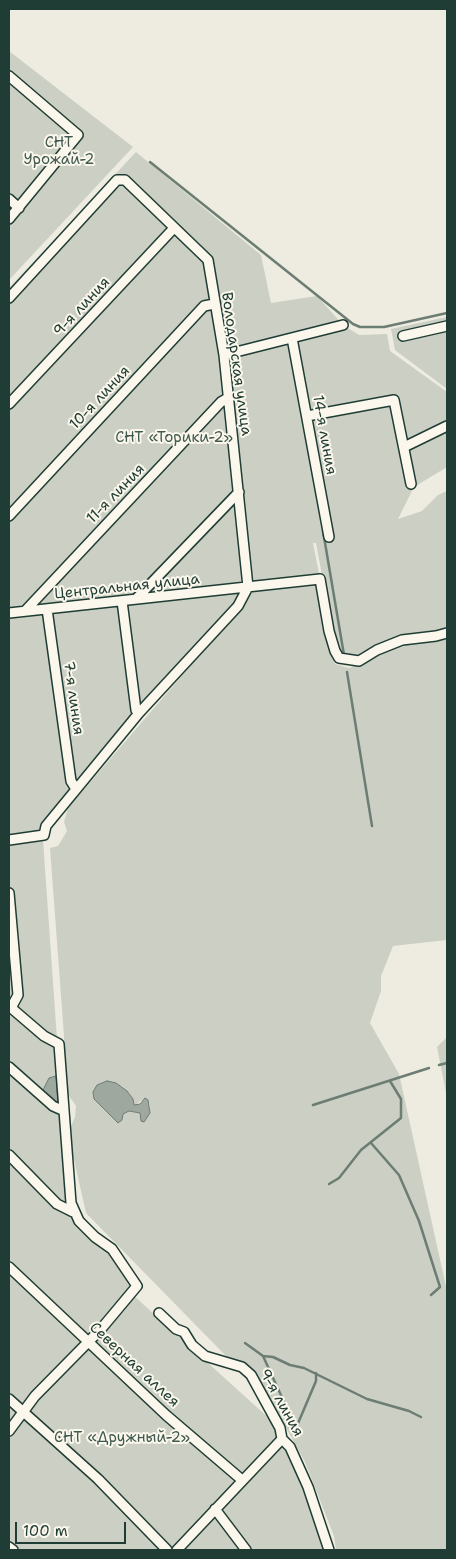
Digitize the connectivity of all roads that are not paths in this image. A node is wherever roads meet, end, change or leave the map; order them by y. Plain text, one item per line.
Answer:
1 (9, 76) edge
2 (9, 199) edge
3 (19, 208) junction
4 (9, 219) edge
5 (174, 228) junction
6 (9, 298) edge
7 (214, 304) junction
8 (343, 325) dead end
9 (447, 326) edge
10 (403, 336) dead end
11 (292, 338) junction
12 (224, 355) junction
13 (228, 398) junction
14 (9, 404) edge
15 (307, 416) junction
16 (447, 426) edge
17 (404, 447) junction
18 (411, 484) dead end
19 (239, 492) junction
20 (9, 516) edge
21 (329, 537) dead end
22 (248, 587) junction
23 (136, 599) junction
24 (122, 601) junction
25 (47, 609) junction
26 (25, 611) junction
27 (9, 614) edge
28 (447, 633) edge
29 (139, 713) junction
30 (76, 789) junction
31 (9, 840) edge
32 (9, 893) edge
33 (10, 1007) edge
34 (9, 1067) edge
35 (62, 1110) junction
36 (9, 1155) edge
37 (73, 1212) junction
38 (9, 1267) edge
39 (160, 1313) dead end
40 (88, 1342) junction
41 (9, 1399) edge
42 (25, 1412) junction
43 (9, 1430) edge
44 (282, 1439) junction
45 (242, 1480) junction
46 (215, 1509) junction
47 (9, 1547) edge
48 (12, 1550) edge
49 (167, 1550) edge
50 (177, 1550) edge
51 (246, 1550) edge
52 (329, 1550) edge

1 - 3 street
2 - 3 street
3 - 4 street
5 - 6 street, Володарская улица
5 - 7 street, Володарская улица
5 - 14 street, 9-я линия
7 - 12 street, Володарская улица
7 - 20 street, 10-я линия
8 - 11 street
9 - 10 street
11 - 12 street
11 - 15 street, 14-я линия
12 - 13 street, Володарская улица
13 - 19 street, Володарская улица
13 - 26 street, 11-я линия
15 - 17 street
15 - 21 street, 14-я линия
16 - 17 street
17 - 18 street
19 - 22 street, Володарская улица
19 - 23 street
22 - 23 street, Центральная улица
22 - 28 street, Центральная улица
22 - 29 street
23 - 24 street, Центральная улица
24 - 25 street, Центральная улица
24 - 29 street
25 - 26 street, Центральная улица
25 - 30 street, 7-я линия
26 - 27 street, Центральная улица
29 - 30 street
30 - 31 street
32 - 33 street
33 - 35 street
34 - 35 street
35 - 37 street
36 - 37 street
37 - 40 street
38 - 40 street, Северная аллея
39 - 44 street, 9-я линия
40 - 42 street
40 - 45 street, Северная аллея
41 - 42 street
42 - 43 street
42 - 49 street
44 - 45 street
44 - 52 street, 9-я линия
45 - 46 street
46 - 50 street
46 - 51 street
47 - 48 street

